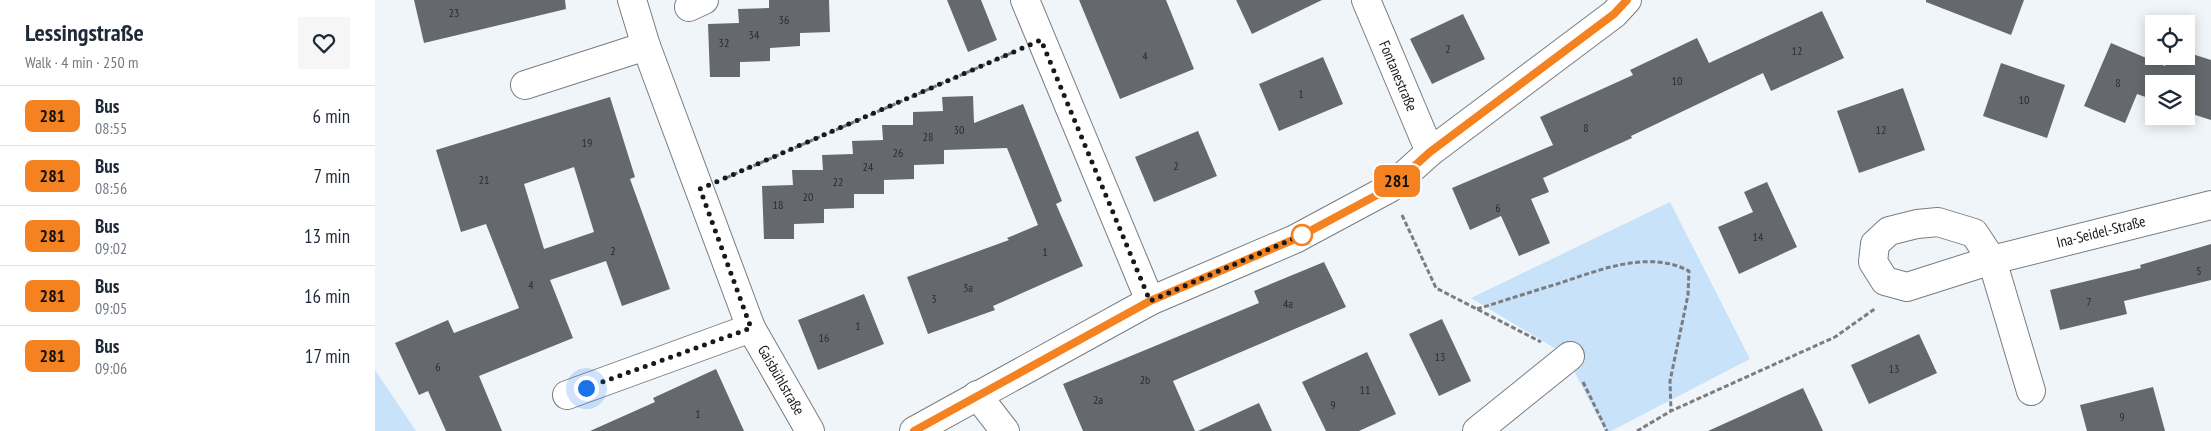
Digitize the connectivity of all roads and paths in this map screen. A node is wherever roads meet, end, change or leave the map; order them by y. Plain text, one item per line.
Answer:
1 (632, 0) edge
2 (1025, 0) edge
3 (1366, 0) edge
4 (1627, 0) edge
5 (1041, 40) junction
6 (646, 46) junction
7 (525, 85) dead end
8 (1430, 152) junction
9 (1390, 188) junction
10 (700, 189) junction
11 (2211, 205) edge
12 (1992, 260) junction
13 (1907, 287) junction
14 (1150, 301) junction
15 (1477, 309) junction
16 (751, 328) junction
17 (1570, 356) junction
18 (2031, 391) dead end
19 (567, 395) dead end
20 (977, 395) junction
21 (1671, 410) junction
22 (810, 431) edge
23 (914, 431) edge
24 (1005, 431) edge
25 (1477, 431) edge
26 (1607, 431) edge
27 (1637, 431) edge

1 - 6 street, Gaisbühlstraße
2 - 5 street
3 - 8 street, Fontanestraße
4 - 8 street
5 - 10 path
5 - 14 street
6 - 7 street
6 - 10 street, Gaisbühlstraße
8 - 9 street
9 - 14 street
9 - 15 path
10 - 16 street, Gaisbühlstraße
11 - 12 street, Ina-Seidel-Straße
12 - 13 street, Ina-Seidel-Straße
12 - 13 street
12 - 18 street
13 - 21 path
14 - 20 street
15 - 17 path
15 - 21 path
16 - 19 street
16 - 22 street, Gaisbühlstraße
17 - 25 street
17 - 26 path
20 - 23 street
20 - 24 street
21 - 27 path

